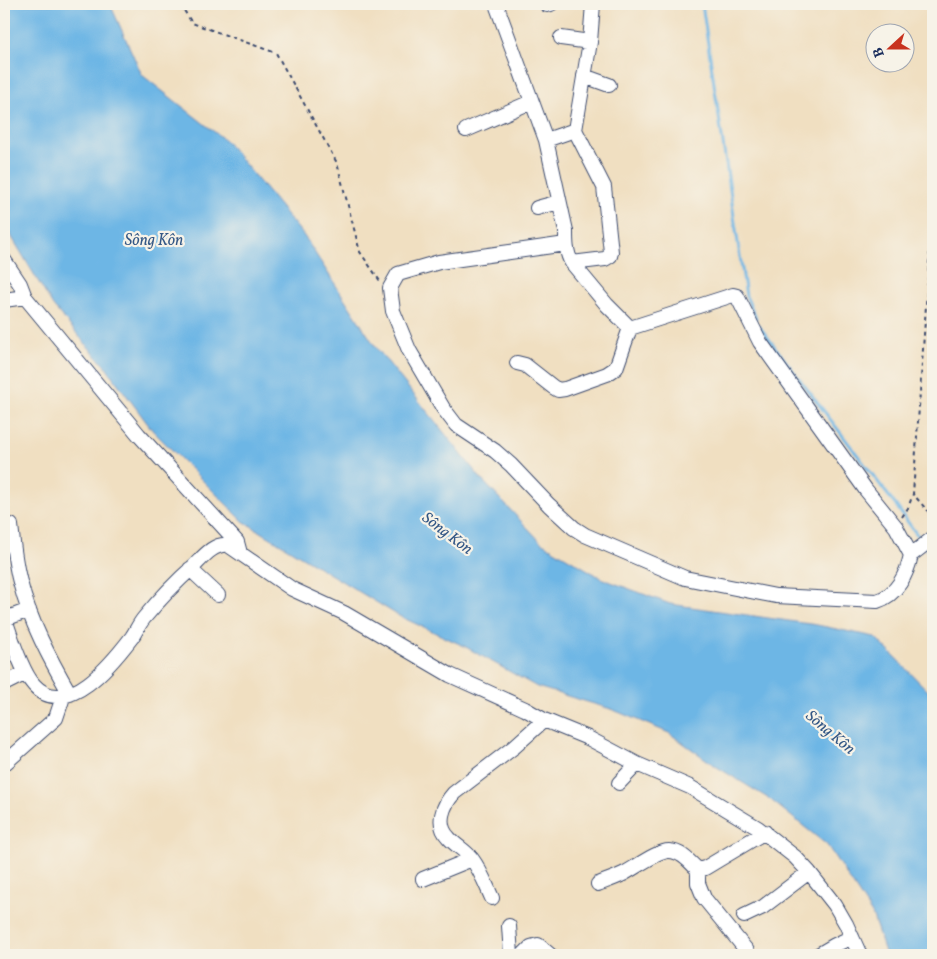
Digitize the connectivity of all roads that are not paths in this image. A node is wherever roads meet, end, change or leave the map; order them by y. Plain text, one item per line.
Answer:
1 (496, 4) edge
2 (593, 4) edge
3 (561, 38) dead end
4 (590, 42) junction
5 (584, 76) junction
6 (609, 84) dead end
7 (531, 102) junction
8 (466, 130) dead end
9 (575, 130) junction
10 (546, 140) junction
11 (559, 202) junction
12 (537, 208) dead end
13 (566, 244) junction
14 (4, 260) edge
15 (572, 263) junction
16 (25, 297) junction
17 (4, 300) edge
18 (630, 328) junction
19 (517, 363) dead end
20 (11, 525) dead end
21 (932, 540) edge
22 (914, 552) junction
23 (240, 554) junction
24 (190, 569) junction
25 (218, 595) dead end
26 (29, 610) junction
27 (5, 624) edge
28 (26, 673) junction
29 (4, 684) edge
30 (66, 696) junction
31 (544, 720) junction
32 (4, 764) edge
33 (637, 764) junction
34 (619, 783) dead end
35 (765, 832) junction
36 (472, 859) junction
37 (698, 870) junction
38 (809, 872) junction
39 (423, 879) dead end
40 (598, 884) dead end
41 (492, 898) dead end
42 (744, 916) dead end
43 (509, 926) dead end
44 (852, 937) junction
45 (747, 951) dead end
46 (511, 955) edge
47 (523, 955) edge
48 (550, 955) edge
49 (818, 955) edge
50 (860, 955) edge

1 - 7 street
2 - 4 street
3 - 4 street
4 - 5 street
5 - 6 street
5 - 9 street
7 - 8 street
7 - 10 street
9 - 10 street
9 - 15 street
10 - 11 street
11 - 12 street
11 - 13 street
13 - 15 street
13 - 22 street
14 - 16 street
15 - 18 street
16 - 17 street
16 - 23 street
18 - 19 street
18 - 22 street
20 - 26 street
21 - 22 street
23 - 24 street
23 - 31 street
24 - 25 street
24 - 30 street
26 - 27 street
26 - 30 street
27 - 28 street
28 - 29 street
28 - 30 street
30 - 32 street
31 - 33 street
31 - 36 street
33 - 34 street
33 - 35 street
35 - 37 street
35 - 38 street
36 - 39 street
36 - 41 street
37 - 40 street
37 - 45 street
38 - 42 street
38 - 44 street
43 - 46 street
44 - 49 street
44 - 50 street
47 - 48 street

